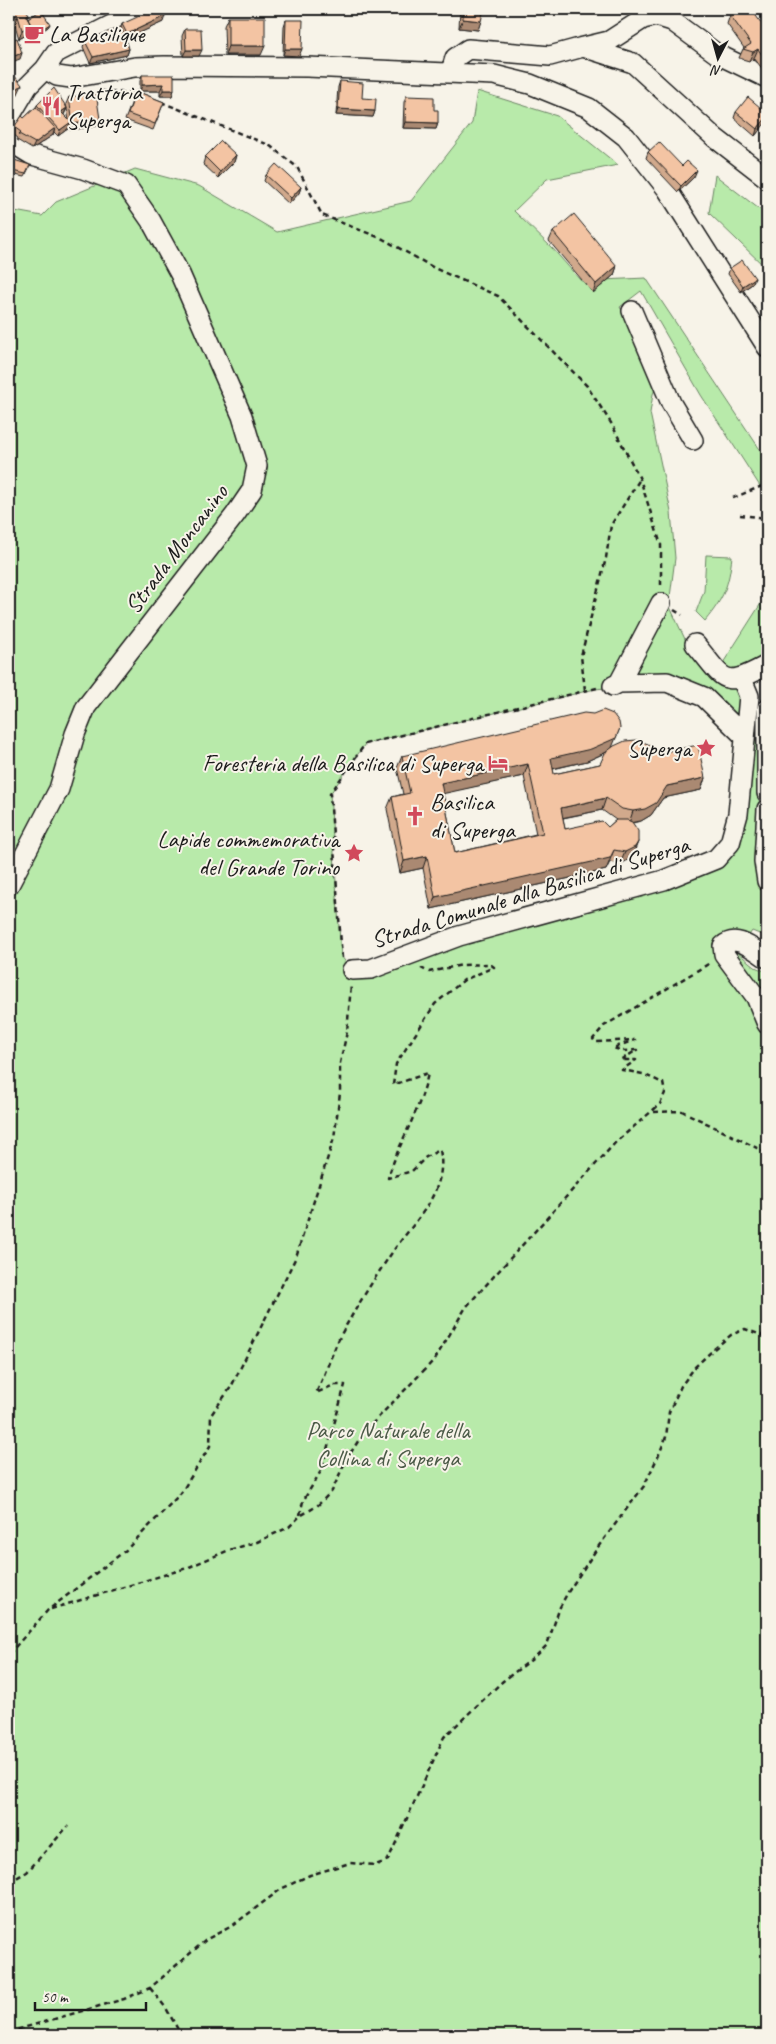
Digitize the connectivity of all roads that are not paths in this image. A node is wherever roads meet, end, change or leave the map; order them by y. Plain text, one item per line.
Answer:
1 (143, 9) edge
2 (584, 47) junction
3 (45, 70) junction
4 (451, 71) junction
5 (767, 78) edge
6 (9, 118) edge
7 (9, 141) edge
8 (767, 178) edge
9 (632, 311) dead end
10 (767, 347) edge
11 (693, 440) dead end
12 (661, 603) road end
13 (695, 644) dead end
14 (767, 665) edge
15 (719, 672) junction
16 (745, 686) junction
17 (704, 697) junction
18 (767, 709) edge
19 (744, 736) junction
20 (767, 793) edge
21 (767, 808) edge
22 (767, 881) edge
23 (9, 885) edge
24 (767, 958) edge
25 (352, 970) road end
26 (767, 1024) edge

1 - 3 street
2 - 4 street
2 - 5 street
2 - 8 street
3 - 4 street
3 - 6 street
4 - 10 street
7 - 23 street, Strada Moncanino
9 - 11 street
12 - 17 street
13 - 15 street
14 - 16 street
15 - 16 street
15 - 17 street
16 - 19 street, Strada Comunale alla Basilica di Superga
17 - 19 street
18 - 20 street
19 - 25 street, Strada Comunale alla Basilica di Superga
21 - 22 street
24 - 26 street

